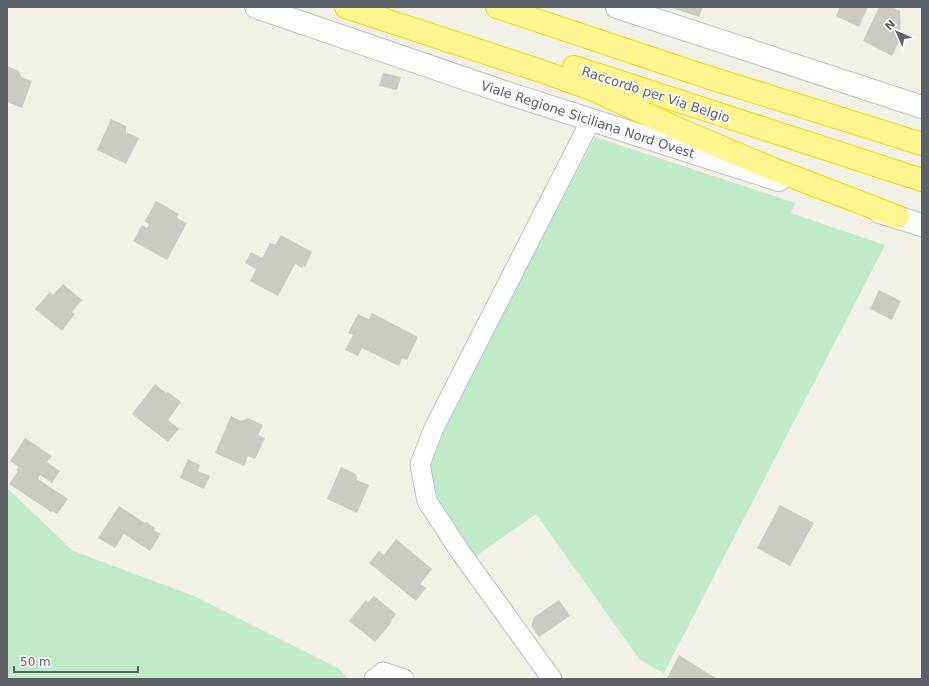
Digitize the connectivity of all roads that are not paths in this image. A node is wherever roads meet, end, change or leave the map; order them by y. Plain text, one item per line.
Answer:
1 (256, 7) edge
2 (346, 7) edge
3 (390, 7) edge
4 (498, 7) edge
5 (617, 7) edge
6 (922, 107) edge
7 (591, 120) junction
8 (922, 144) edge
9 (922, 180) edge
10 (898, 217) junction
11 (922, 225) edge
12 (374, 679) edge
13 (404, 679) edge
14 (552, 679) edge

1 - 7 street, Viale Regione Siciliana Nord Ovest
2 - 10 highway
3 - 9 highway, Raccordo per Via Belgio
4 - 8 highway
5 - 6 street
7 - 10 street, Viale Regione Siciliana Nord Ovest
7 - 14 street
10 - 11 street, Viale Regione Siciliana Nord Ovest
12 - 13 street

